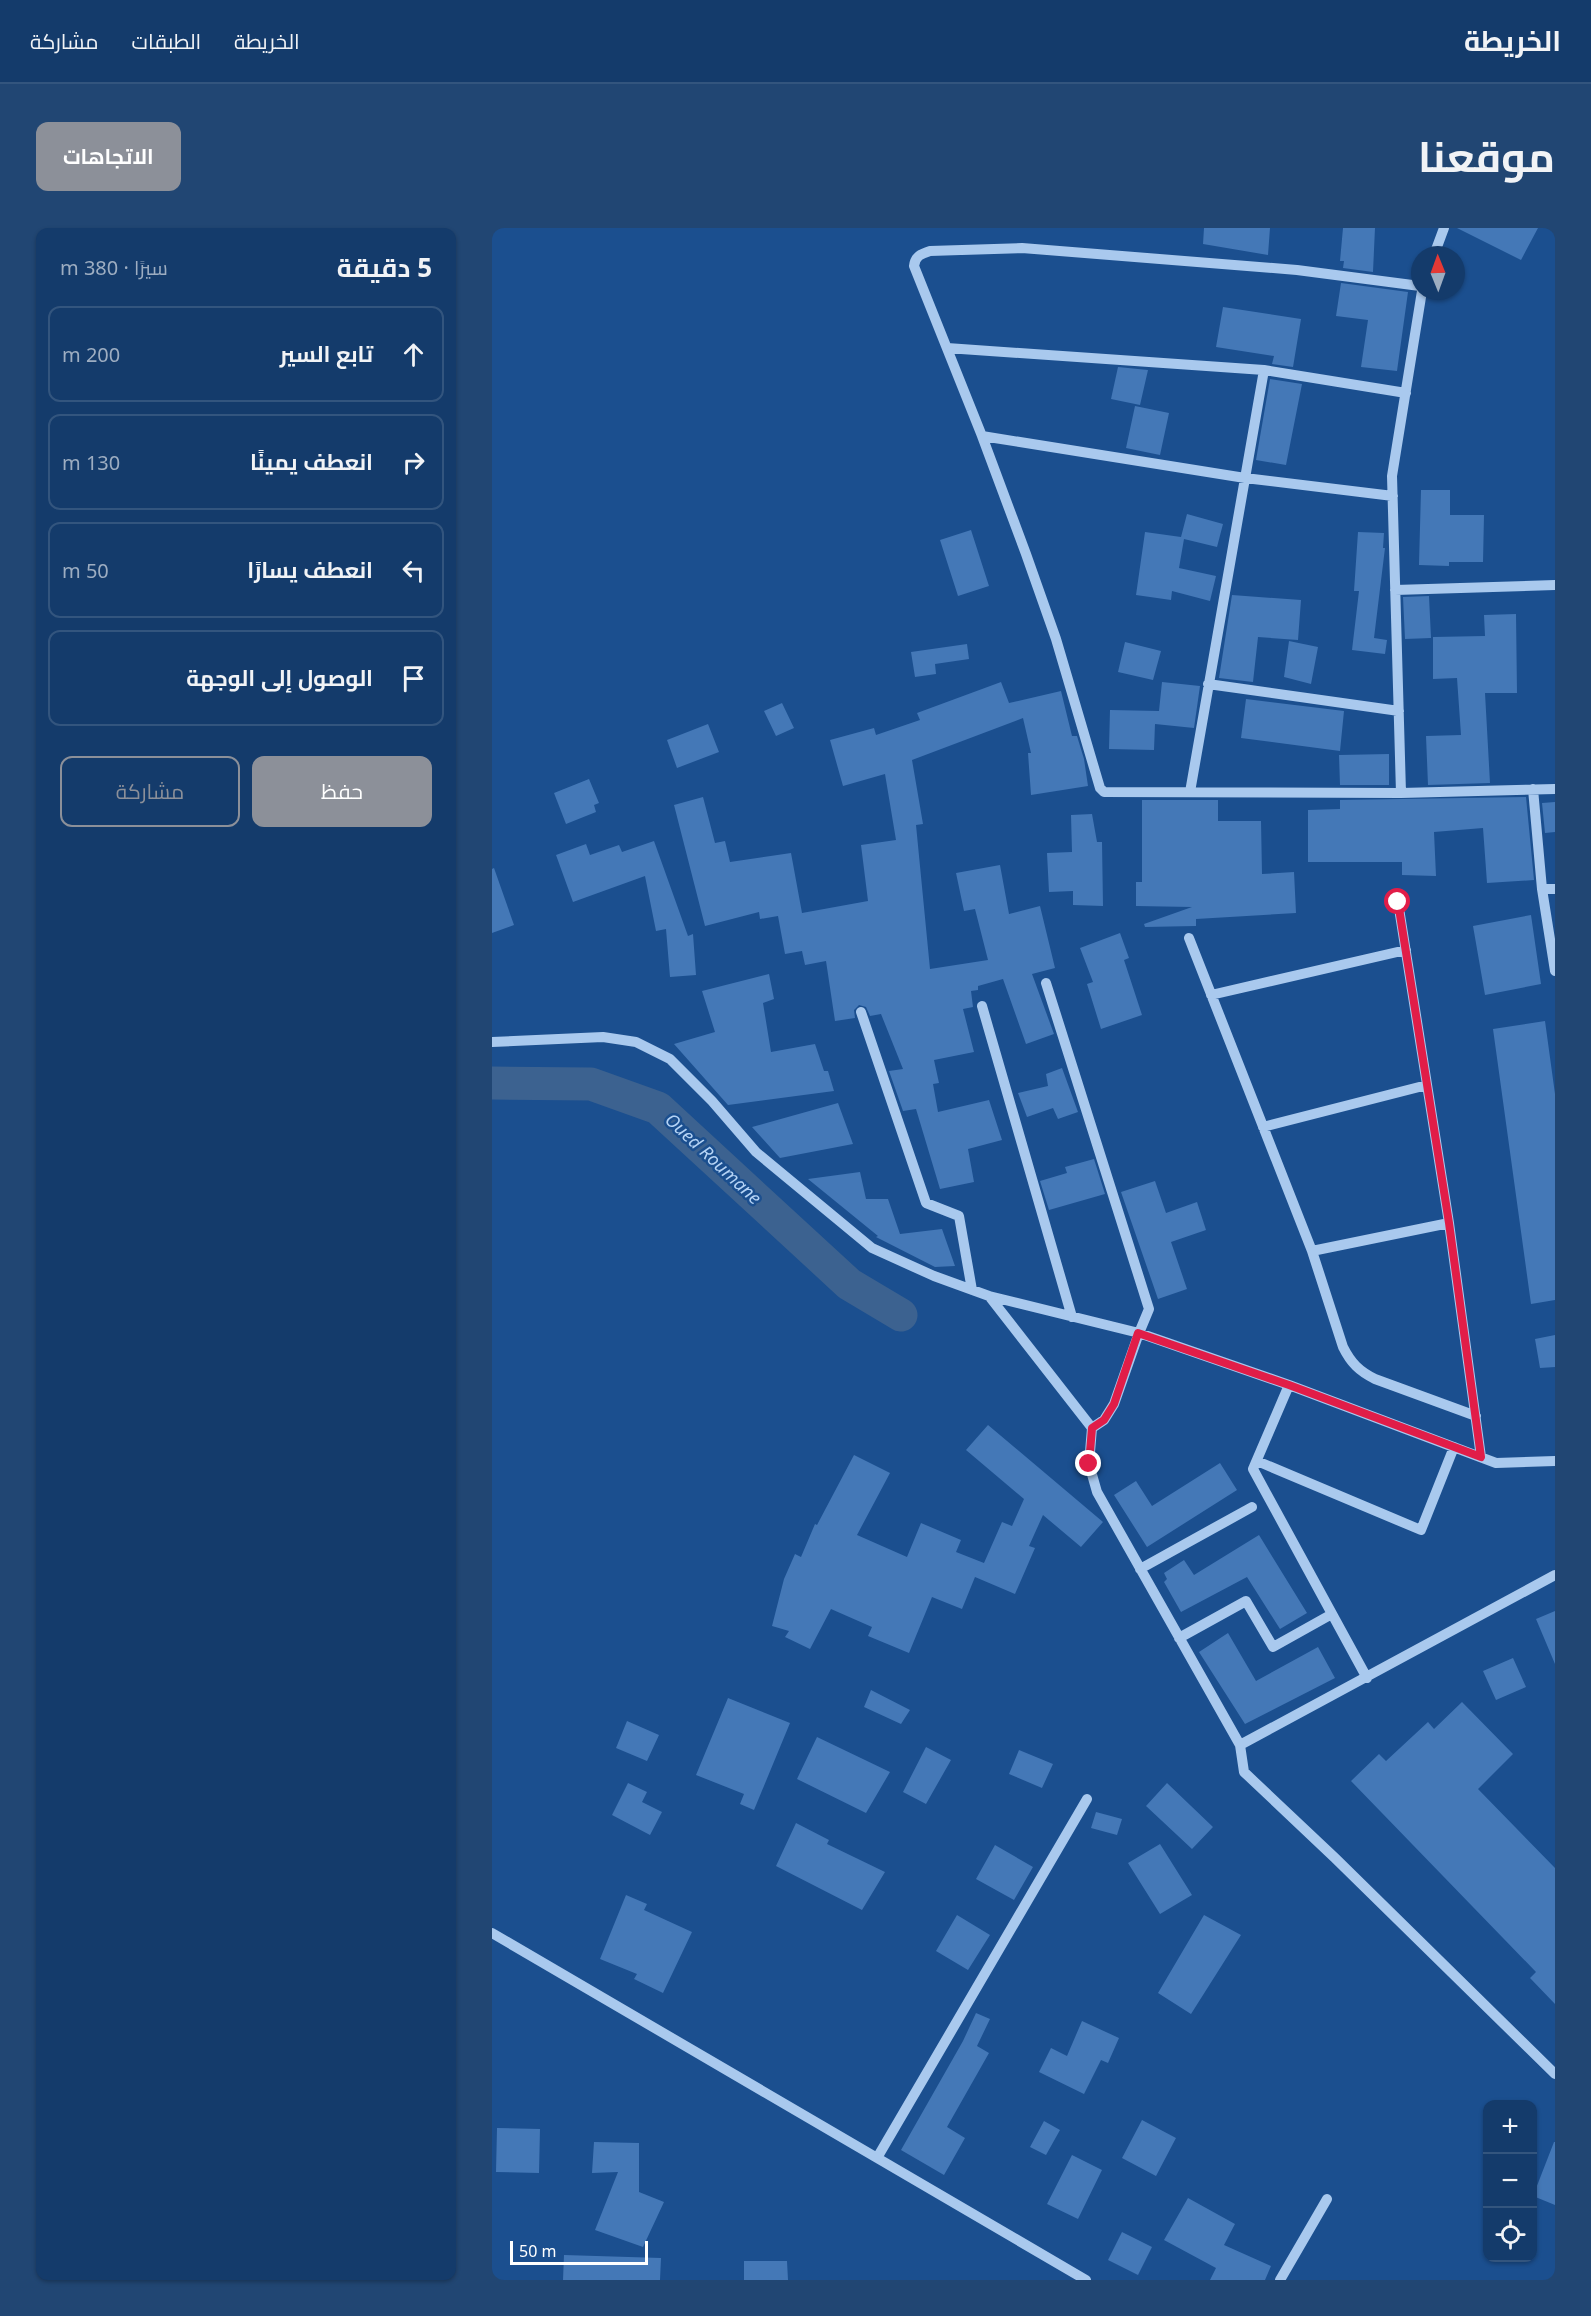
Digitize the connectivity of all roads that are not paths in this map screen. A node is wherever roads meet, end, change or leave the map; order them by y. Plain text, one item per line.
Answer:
1 (1444, 228) edge
2 (1437, 246) edge
3 (1411, 285) edge
4 (1421, 300) edge
5 (947, 348) junction
6 (1264, 370) junction
7 (1406, 393) junction
8 (982, 436) junction
9 (1245, 478) junction
10 (1393, 496) junction
11 (1555, 585) edge
12 (1395, 590) junction
13 (1208, 684) junction
14 (1399, 711) junction
15 (1533, 789) junction
16 (1555, 789) edge
17 (1190, 792) junction
18 (1401, 793) junction
19 (1542, 889) junction
20 (1555, 889) edge
21 (1398, 902) dead end
22 (1189, 938) dead end
23 (1406, 950) junction
24 (1555, 971) edge
25 (1046, 983) dead end
26 (1212, 995) junction
27 (982, 1006) dead end
28 (861, 1012) dead end
29 (492, 1042) edge
30 (1427, 1085) junction
31 (1263, 1127) junction
32 (1449, 1223) junction
33 (1312, 1251) junction
34 (972, 1290) junction
35 (989, 1296) junction
36 (1072, 1317) junction
37 (1138, 1333) junction
38 (1289, 1385) junction
39 (1476, 1416) junction
40 (1092, 1428) junction
41 (1454, 1447) junction
42 (1481, 1457) junction
43 (1257, 1461) junction
44 (1555, 1461) edge
45 (1252, 1507) dead end
46 (1140, 1569) junction
47 (1555, 1575) edge
48 (1332, 1614) junction
49 (1179, 1638) junction
50 (1367, 1678) junction
51 (1240, 1745) junction
52 (1087, 1798) dead end
53 (492, 1933) edge
54 (1555, 2074) edge
55 (877, 2158) junction
56 (1327, 2199) dead end
57 (1086, 2280) edge
58 (1280, 2280) edge

1 - 2 street
3 - 5 street
4 - 7 street
5 - 6 street
5 - 8 street
6 - 7 street
6 - 9 street
7 - 10 street
8 - 9 street
8 - 17 street
9 - 10 street
9 - 13 street
10 - 12 street
11 - 12 street
12 - 14 street
13 - 14 street
13 - 17 street
14 - 18 street
15 - 16 street
15 - 18 street
15 - 19 street
17 - 18 street
19 - 20 street
19 - 24 street
21 - 23 street
22 - 26 street
23 - 26 street
23 - 30 street
25 - 37 street
26 - 31 street
27 - 36 street
28 - 34 street
29 - 34 street
30 - 31 street
30 - 32 street
31 - 33 street
32 - 33 street
32 - 39 street
33 - 39 street
34 - 35 street
35 - 36 street
35 - 40 street
36 - 37 street
37 - 38 street
37 - 40 street
38 - 41 street
38 - 43 street
39 - 42 street
40 - 46 street
41 - 42 street
41 - 43 street
42 - 44 street
43 - 48 street
45 - 46 street
46 - 49 street
47 - 50 street
48 - 49 street
48 - 50 street
49 - 51 street
50 - 51 street
51 - 54 street
52 - 55 street
53 - 55 street
55 - 57 street
56 - 58 street

